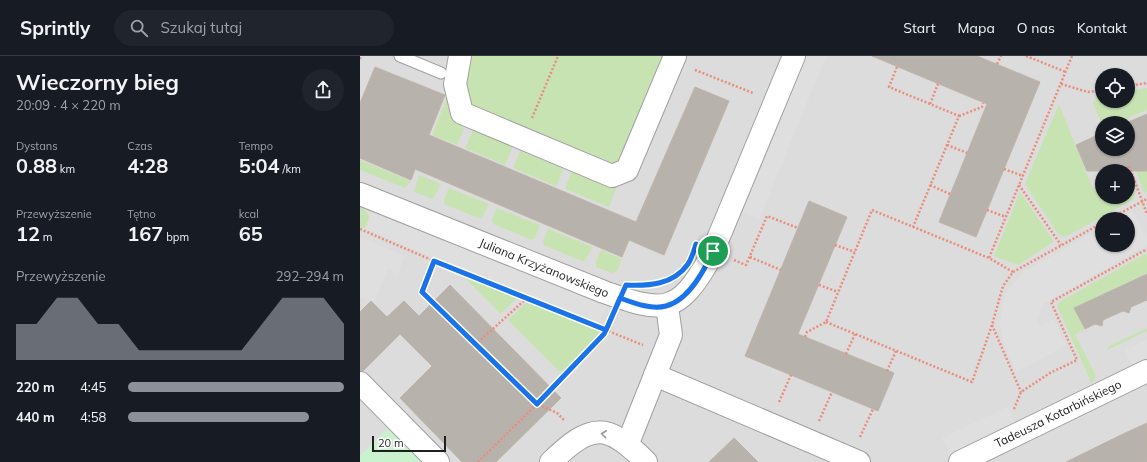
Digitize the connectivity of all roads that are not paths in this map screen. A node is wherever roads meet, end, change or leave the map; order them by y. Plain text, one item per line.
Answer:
1 (400, 56) edge
2 (460, 56) edge
3 (794, 56) edge
4 (674, 59) edge
5 (441, 73) dead end
6 (360, 194) edge
7 (667, 306) junction
8 (1147, 370) edge
9 (656, 375) junction
10 (360, 383) edge
11 (628, 443) junction
12 (855, 460) edge
13 (966, 461) edge
14 (438, 462) edge
15 (551, 462) edge
16 (646, 462) edge

1 - 5 lane
2 - 4 street
3 - 7 street
6 - 7 street, Juliana Krzyżanowskiego
7 - 9 street
8 - 13 street, Tadeusza Kotarbińskiego
9 - 11 street
9 - 12 street
10 - 14 street
11 -> 15 street
11 - 16 street

